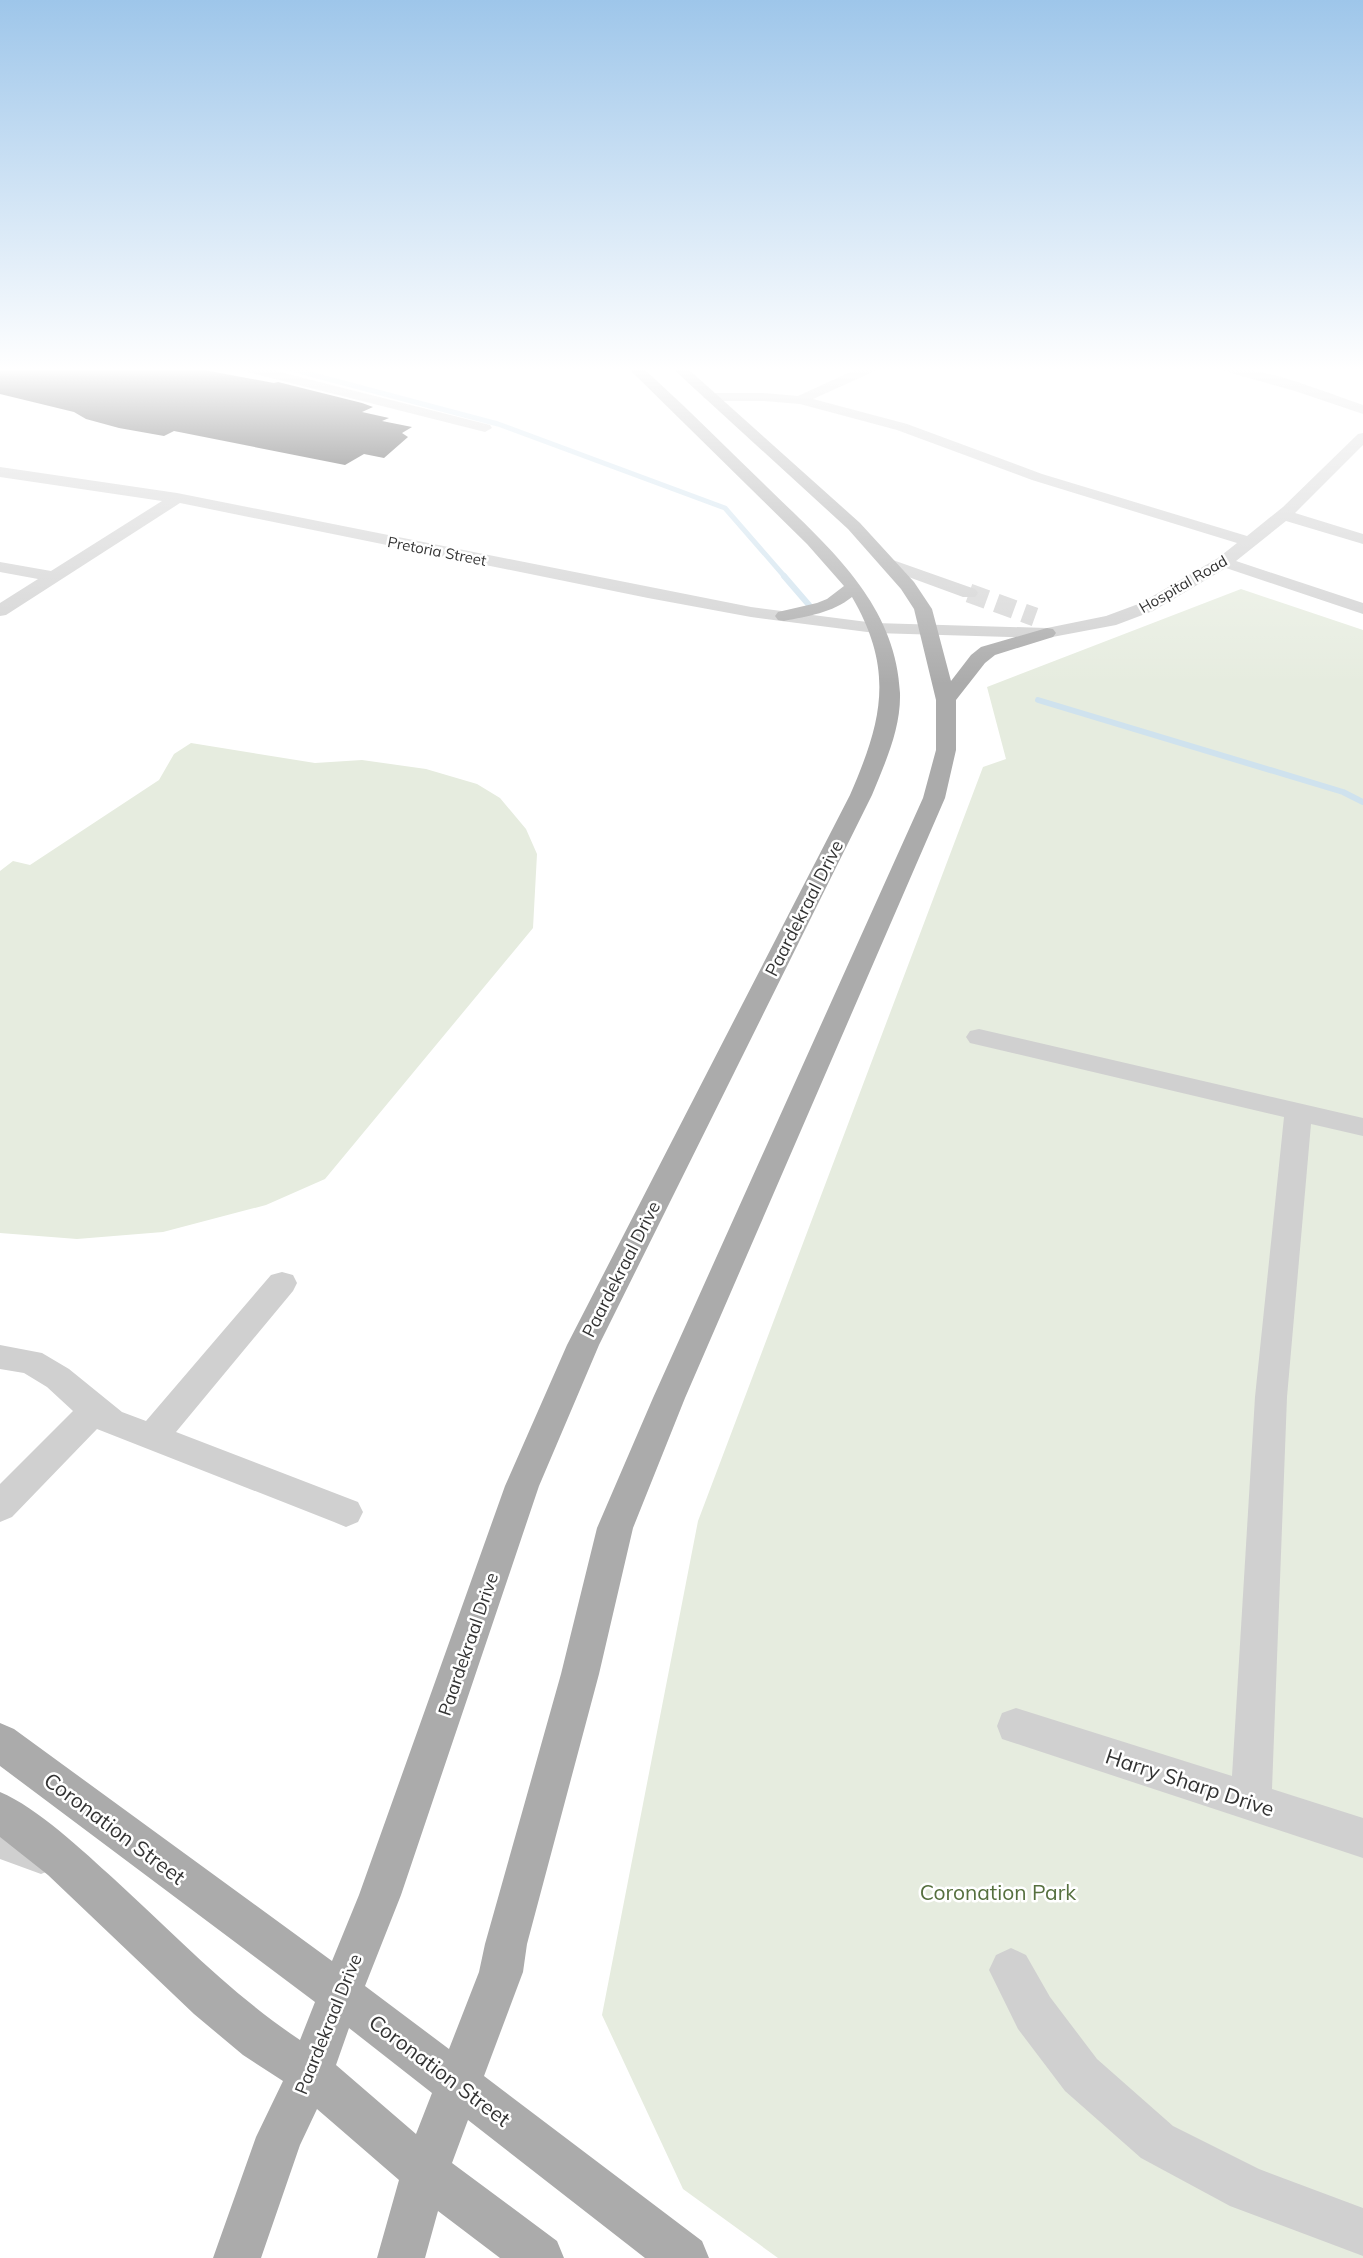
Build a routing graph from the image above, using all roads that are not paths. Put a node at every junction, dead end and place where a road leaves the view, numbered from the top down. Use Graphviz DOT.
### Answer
graph roads {
  1 [pos="9,473"];
  2 [pos="744,473"];
  3 [pos="795,473"];
  4 [pos="1026,473"];
  5 [pos="1326,473"];
  6 [pos="19,475"];
  7 [pos="0,485"];
  8 [pos="177,498"];
  9 [pos="1286,513"];
  10 [pos="1363,531"];
  11 [pos="1363,539"];
  12 [pos="1250,542"];
  13 [pos="1224,562"];
  14 [pos="890,564"];
  15 [pos="0,567"];
  16 [pos="55,577"];
  17 [pos="854,587"];
  18 [pos="969,593"];
  19 [pos="1363,609"];
  20 [pos="0,611"];
  21 [pos="784,616"];
  22 [pos="1036,617"];
  23 [pos="1101,623"];
  24 [pos="875,628"];
  25 [pos="929,630"];
  26 [pos="1047,633"];
  27 [pos="946,700"];
  28 [pos="979,1037"];
  29 [pos="1298,1113"];
  30 [pos="1363,1127"];
  31 [pos="282,1283"];
  32 [pos="0,1357"];
  33 [pos="95,1410"];
  34 [pos="152,1437"];
  35 [pos="0,1507"];
  36 [pos="346,1512"];
  37 [pos="1016,1726"];
  38 [pos="0,1742"];
  39 [pos="1251,1802"];
  40 [pos="0,1812"];
  41 [pos="1363,1838"];
  42 [pos="0,1839"];
  43 [pos="64,1860"];
  44 [pos="1011,1970"];
  45 [pos="340,1994"];
  46 [pos="311,2073"];
  47 [pos="458,2084"];
  48 [pos="425,2172"];
  49 [pos="1363,2232"];
  50 [pos="237,2258"];
  51 [pos="401,2258"];
  52 [pos="540,2258"];
  53 [pos="685,2258"];
  1 -- 6 [label="street, Pretoria Street"];
  2 -- 17 [label="main road, Paardekraal Drive"];
  3 -- 14 [label="main road"];
  4 -- 12 [label="street"];
  5 -- 9 [label="street, Hospital Road"];
  6 -- 7 [label="street"];
  6 -- 8 [label="street, Pretoria Street"];
  8 -- 16 [label="street"];
  8 -- 21 [label="street, Pretoria Street"];
  9 -- 10 [label="street"];
  9 -- 11 [label="street"];
  9 -- 12 [label="street, Hospital Road"];
  12 -- 13 [label="street, Hospital Road"];
  13 -- 19 [label="street"];
  13 -- 23 [label="street, Hospital Road"];
  14 -- 18 [label="street"];
  14 -- 25 [label="main road"];
  15 -- 16 [label="street"];
  16 -- 20 [label="street"];
  17 -- 21 [label="main road"];
  17 -- 24 [label="main road, Paardekraal Drive"];
  21 -- 24 [label="street, Pretoria Street"];
  22 -- 23 [label="street"];
  23 -- 26 [label="street, Hospital Road"];
  24 -- 25 [label="street, Hospital Road"];
  24 -- 45 [label="main road, Paardekraal Drive"];
  25 -- 26 [label="street, Hospital Road"];
  25 -- 27 [label="main road"];
  26 -- 27 [label="main road"];
  27 -- 47 [label="main road"];
  28 -- 29 [label="street"];
  29 -- 30 [label="street"];
  29 -- 39 [label="street"];
  31 -- 34 [label="street"];
  32 -- 33 [label="street"];
  33 -- 34 [label="street"];
  33 -- 35 [label="street"];
  34 -- 36 [label="street"];
  37 -- 39 [label="street, Harry Sharp Drive"];
  38 -- 45 [label="main road, Coronation Street"];
  39 -- 41 [label="street, Harry Sharp Drive"];
  40 -- 43 [label="main road"];
  42 -- 43 [label="street"];
  43 -- 46 [label="main road"];
  44 -- 49 [label="street"];
  45 -- 46 [label="main road, Paardekraal Drive"];
  45 -- 47 [label="main road, Coronation Street"];
  46 -- 48 [label="main road"];
  46 -- 50 [label="main road, Paardekraal Drive"];
  47 -- 48 [label="main road"];
  47 -- 53 [label="main road, Coronation Street"];
  48 -- 51 [label="main road"];
  48 -- 52 [label="main road"];
}
